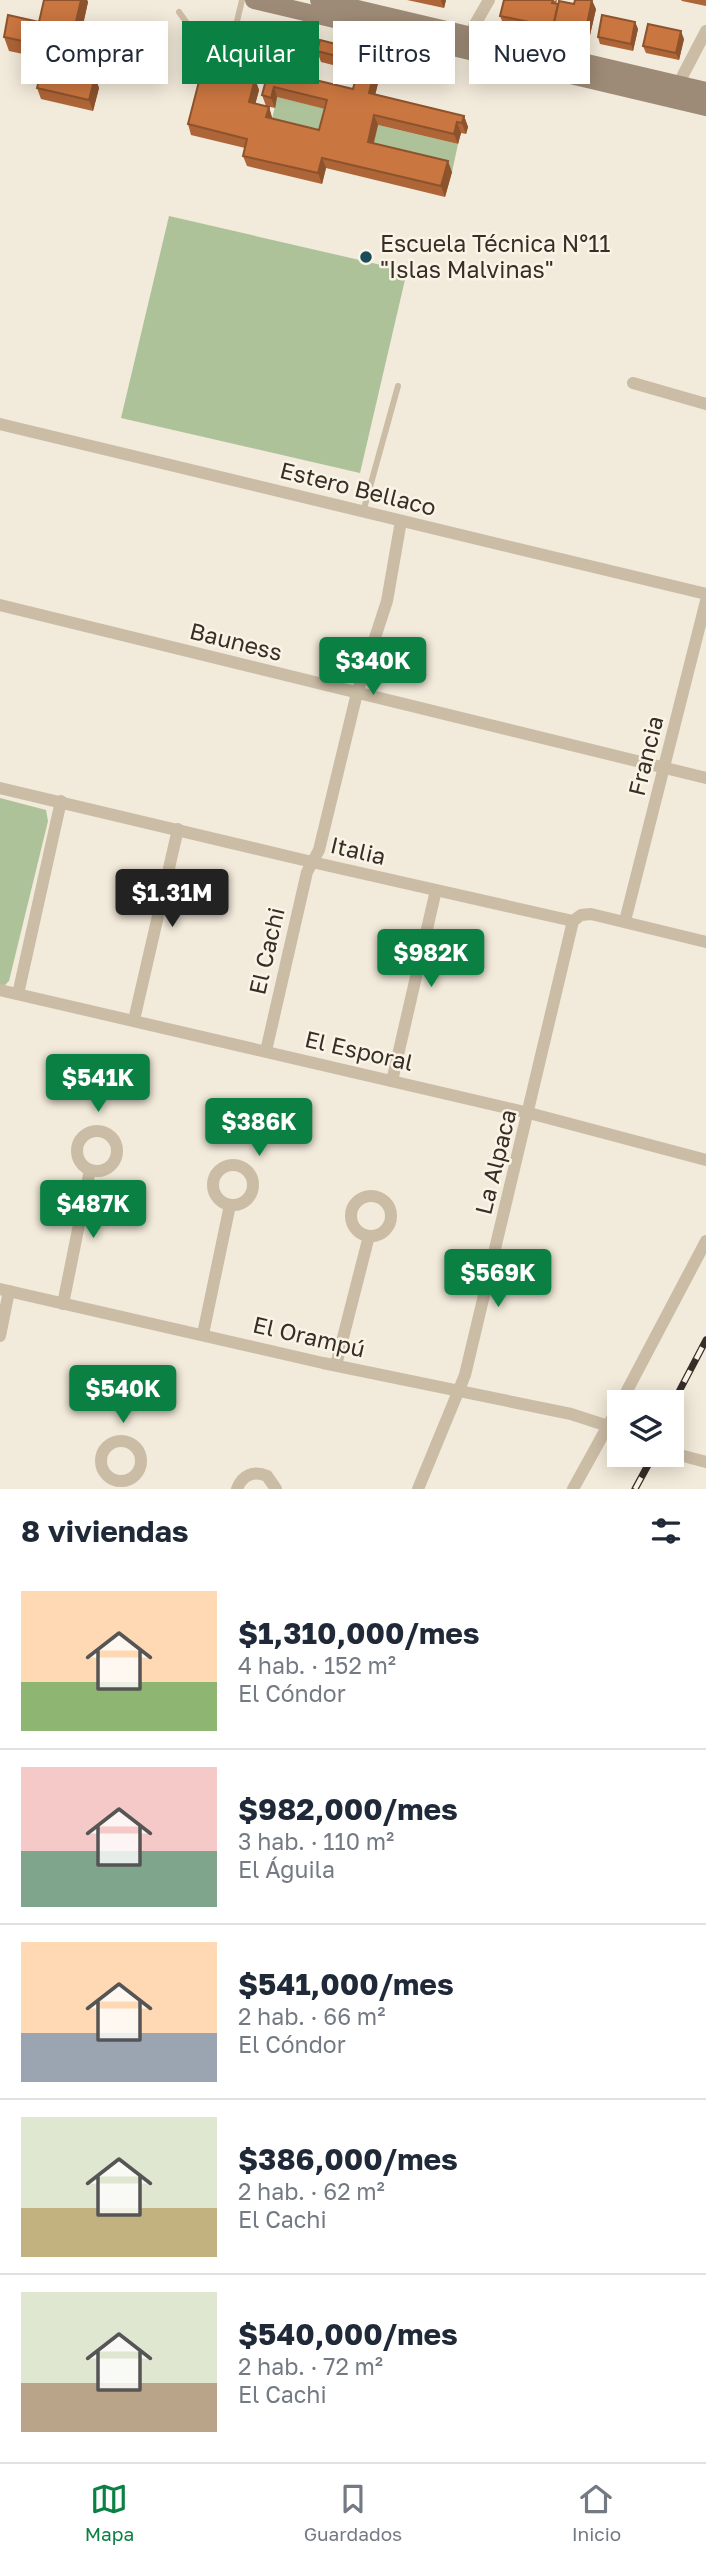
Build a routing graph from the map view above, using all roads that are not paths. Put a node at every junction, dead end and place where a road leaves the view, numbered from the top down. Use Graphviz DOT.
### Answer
graph roads {
  1 [pos="242,0"];
  2 [pos="254,0"];
  3 [pos="319,0"];
  4 [pos="489,0"];
  5 [pos="345,9"];
  6 [pos="179,12"];
  7 [pos="186,21"];
  8 [pos="237,21"];
  9 [pos="477,21"];
  10 [pos="706,32"];
  11 [pos="469,43"];
  12 [pos="590,71"];
  13 [pos="706,91"];
  14 [pos="678,92"];
  15 [pos="706,107"];
  16 [pos="634,383"];
  17 [pos="398,386"];
  18 [pos="706,404"];
  19 [pos="0,424"];
  20 [pos="363,512"];
  21 [pos="401,521"];
  22 [pos="706,594"];
  23 [pos="706,601"];
  24 [pos="0,605"];
  25 [pos="357,693"];
  26 [pos="665,768"];
  27 [pos="706,778"];
  28 [pos="0,788"];
  29 [pos="61,801"];
  30 [pos="178,829"];
  31 [pos="312,862"];
  32 [pos="436,890"];
  33 [pos="573,921"];
  34 [pos="625,921"];
  35 [pos="706,942"];
  36 [pos="0,990"];
  37 [pos="18,994"];
  38 [pos="134,1020"];
  39 [pos="265,1051"];
  40 [pos="393,1081"];
  41 [pos="529,1113"];
  42 [pos="706,1160"];
  43 [pos="90,1170"];
  44 [pos="230,1205"];
  45 [pos="369,1236"];
  46 [pos="706,1241"];
  47 [pos="5,1290"];
  48 [pos="63,1304"];
  49 [pos="203,1334"];
  50 [pos="0,1336"];
  51 [pos="336,1365"];
  52 [pos="627,1390"];
  53 [pos="458,1391"];
  54 [pos="607,1426"];
  55 [pos="607,1428"];
  56 [pos="684,1456"];
  57 [pos="706,1462"];
  58 [pos="237,1489"];
  59 [pos="276,1489"];
  60 [pos="418,1489"];
  61 [pos="573,1489"];
  1 -- 8 [label="lane"];
  2 -- 5 [label="main road"];
  3 -- 5 [label="main road"];
  4 -- 9 [label="street"];
  5 -- 11 [label="main road"];
  6 -- 7 [label="lane"];
  10 -- 14 [label="street"];
  12 -- 14 [label="main road"];
  13 -- 14 [label="main road"];
  14 -- 15 [label="main road"];
  16 -- 18 [label="street"];
  17 -- 20 [label="lane"];
  19 -- 20 [label="street, Estero Bellaco"];
  20 -- 21 [label="street, Estero Bellaco"];
  21 -- 22 [label="street, Estero Bellaco"];
  21 -- 25 [label="street, El Cachi"];
  23 -- 26 [label="street, Francia"];
  24 -- 25 [label="street, Bauness"];
  25 -- 26 [label="street, Bauness"];
  25 -- 31 [label="street, El Cachi"];
  26 -- 27 [label="street, Bauness"];
  26 -- 34 [label="street, Francia"];
  28 -- 29 [label="street, Italia"];
  29 -- 30 [label="street, Italia"];
  29 -- 37 [label="street"];
  30 -- 31 [label="street, Italia"];
  30 -- 38 [label="street"];
  31 -- 32 [label="street, Italia"];
  31 -- 39 [label="street, El Cachi"];
  32 -- 33 [label="street, Italia"];
  32 -- 40 [label="street"];
  33 -- 34 [label="street, Italia"];
  33 -- 41 [label="street, La Alpaca"];
  34 -- 35 [label="street, Italia"];
  36 -- 37 [label="street, El Esporal"];
  37 -- 38 [label="street, El Esporal"];
  38 -- 39 [label="street, El Esporal"];
  39 -- 40 [label="street, El Esporal"];
  40 -- 41 [label="street, El Esporal"];
  41 -- 42 [label="street, El Esporal"];
  41 -- 53 [label="street, La Alpaca"];
  43 -- 48 [label="street"];
  44 -- 49 [label="street"];
  45 -- 51 [label="street"];
  46 -- 52 [label="street"];
  47 -- 48 [label="street, El Orampú"];
  47 -- 50 [label="street"];
  48 -- 49 [label="street, El Orampú"];
  49 -- 51 [label="street, El Orampú"];
  51 -- 53 [label="street, El Orampú"];
  53 -- 54 [label="street, El Orampú"];
  53 -- 60 [label="street, La Alpaca"];
  55 -- 61 [label="street"];
  56 -- 57 [label="street"];
  58 -- 59 [label="street"];
}
